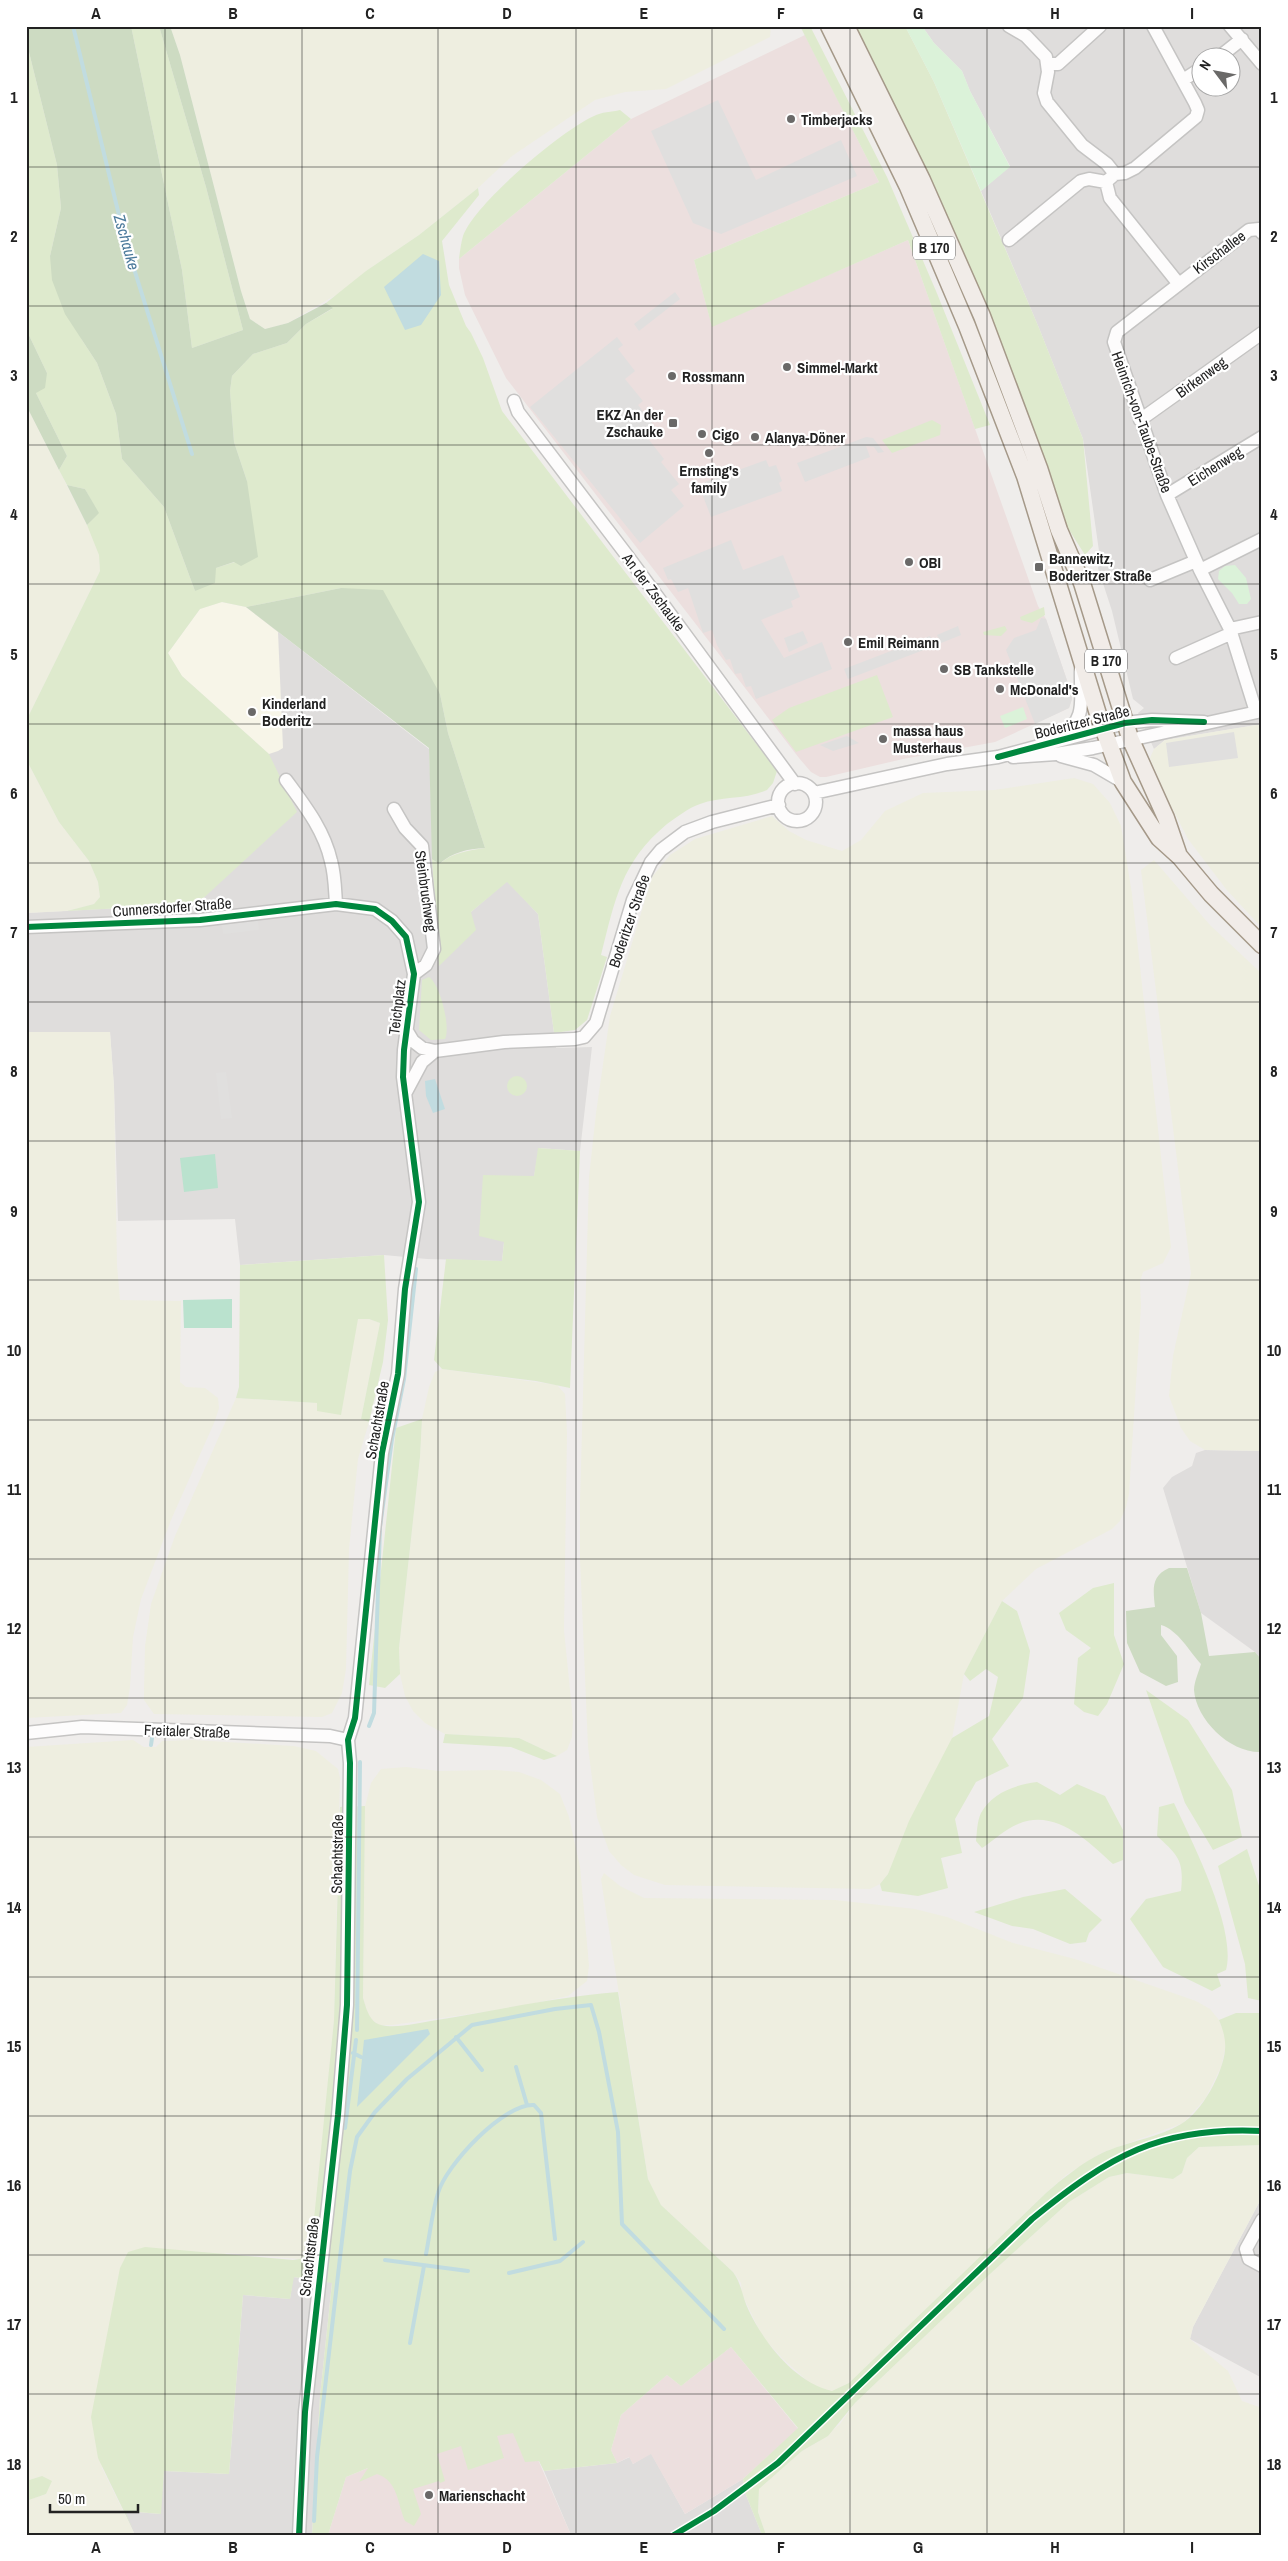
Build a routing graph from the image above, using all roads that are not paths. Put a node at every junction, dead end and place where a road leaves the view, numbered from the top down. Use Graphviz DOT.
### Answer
graph roads {
  1 [pos="829,26"];
  2 [pos="846,26"];
  3 [pos="1009,26"];
  4 [pos="1100,26"];
  5 [pos="1153,26"];
  6 [pos="1230,26"];
  7 [pos="1242,39"];
  8 [pos="1231,48"];
  9 [pos="1048,64"];
  10 [pos="1262,64"];
  11 [pos="1190,75"];
  12 [pos="1183,80"];
  13 [pos="1110,178"];
  14 [pos="1262,232"];
  15 [pos="1009,240"];
  16 [pos="1178,283"];
  17 [pos="1262,333"];
  18 [pos="514,401"];
  19 [pos="1140,420"];
  20 [pos="1262,437"];
  21 [pos="1167,495"];
  22 [pos="1262,540"];
  23 [pos="1198,566"];
  24 [pos="1150,580"];
  25 [pos="1262,622"];
  26 [pos="1231,631"];
  27 [pos="1176,658"];
  28 [pos="1082,659"];
  29 [pos="1259,712"];
  30 [pos="1204,722"];
  31 [pos="1125,723"];
  32 [pos="1107,737"];
  33 [pos="1130,738"];
  34 [pos="1059,740"];
  35 [pos="1056,754"];
  36 [pos="998,757"];
  37 [pos="286,780"];
  38 [pos="1123,782"];
  39 [pos="795,784"];
  40 [pos="814,793"];
  41 [pos="779,805"];
  42 [pos="394,809"];
  43 [pos="1180,857"];
  44 [pos="336,904"];
  45 [pos="319,906"];
  46 [pos="26,927"];
  47 [pos="1262,945"];
  48 [pos="414,974"];
  49 [pos="408,1031"];
  50 [pos="435,1051"];
  51 [pos="406,1092"];
  52 [pos="417,1177"];
  53 [pos="26,1732"];
  54 [pos="348,1740"];
  55 [pos="1262,2220"];
  56 [pos="1262,2266"];
  57 [pos="299,2535"];
  1 -- 28 [label="main road, B 170"];
  2 -- 31 [label="main road, B 170"];
  3 -- 9 [label="street"];
  4 -- 9 [label="street"];
  5 -- 12 [label="street"];
  6 -- 7 [label="street"];
  7 -- 8 [label="street"];
  7 -- 10 [label="street"];
  9 -- 13 [label="street"];
  11 -- 12 [label="street"];
  12 -- 13 [label="street"];
  13 -- 15 [label="street"];
  13 -- 16 [label="street"];
  14 -- 16 [label="street, Kirschallee"];
  16 -- 19 [label="street, Heinrich-von-Taube-Straße"];
  17 -- 19 [label="street, Birkenweg"];
  18 -- 39 [label="street, An der Zschauke"];
  19 -- 21 [label="street, Heinrich-von-Taube-Straße"];
  20 -- 21 [label="street, Eichenweg"];
  21 -- 23 [label="street, Heinrich-von-Taube-Straße"];
  22 -- 23 [label="street"];
  23 -- 24 [label="street"];
  23 -- 26 [label="street, Heinrich-von-Taube-Straße"];
  25 -- 26 [label="street"];
  26 -- 27 [label="street"];
  26 -- 29 [label="street, Heinrich-von-Taube-Straße"];
  28 -- 32 [label="main road, B 170"];
  28 -- 34 [label="street, Boderitzer Straße"];
  29 -- 30 [label="street, Boderitzer Straße"];
  30 -- 31 [label="street, Boderitzer Straße"];
  30 -- 33 [label="street, Boderitzer Straße"];
  31 -- 32 [label="street, Boderitzer Straße"];
  31 -- 33 [label="main road, B 170"];
  32 -- 33 [label="street, Boderitzer Straße"];
  32 -- 34 [label="street, Boderitzer Straße"];
  32 -- 35 [label="street, Boderitzer Straße"];
  32 -- 38 [label="main road, B 170"];
  33 -- 43 [label="main road, B 170"];
  34 -- 36 [label="street, Boderitzer Straße"];
  35 -- 36 [label="street, Boderitzer Straße"];
  35 -- 38 [label="street, Boderitzer Straße"];
  36 -- 40 [label="street, Boderitzer Straße"];
  37 -- 44 [label="street"];
  38 -- 43 [label="main road, B 170"];
  39 -- 40 [label="street"];
  39 -- 41 [label="street"];
  40 -- 41 [label="street"];
  41 -- 50 [label="street, Boderitzer Straße"];
  42 -- 48 [label="street, Steinbruchweg"];
  43 -- 47 [label="main road, B 170"];
  44 -- 45 [label="street, Teichplatz"];
  44 -- 48 [label="street, Teichplatz"];
  45 -- 46 [label="street, Cunnersdorfer Straße"];
  48 -- 49 [label="street, Teichplatz"];
  49 -- 50 [label="street, Teichplatz"];
  49 -- 51 [label="street, Teichplatz"];
  50 -- 51 [label="street"];
  51 -- 52 [label="street, Teichplatz"];
  52 -- 54 [label="street, Schachtstraße"];
  53 -- 54 [label="street, Freitaler Straße"];
  54 -- 57 [label="street, Schachtstraße"];
  55 -- 56 [label="street"];
}
